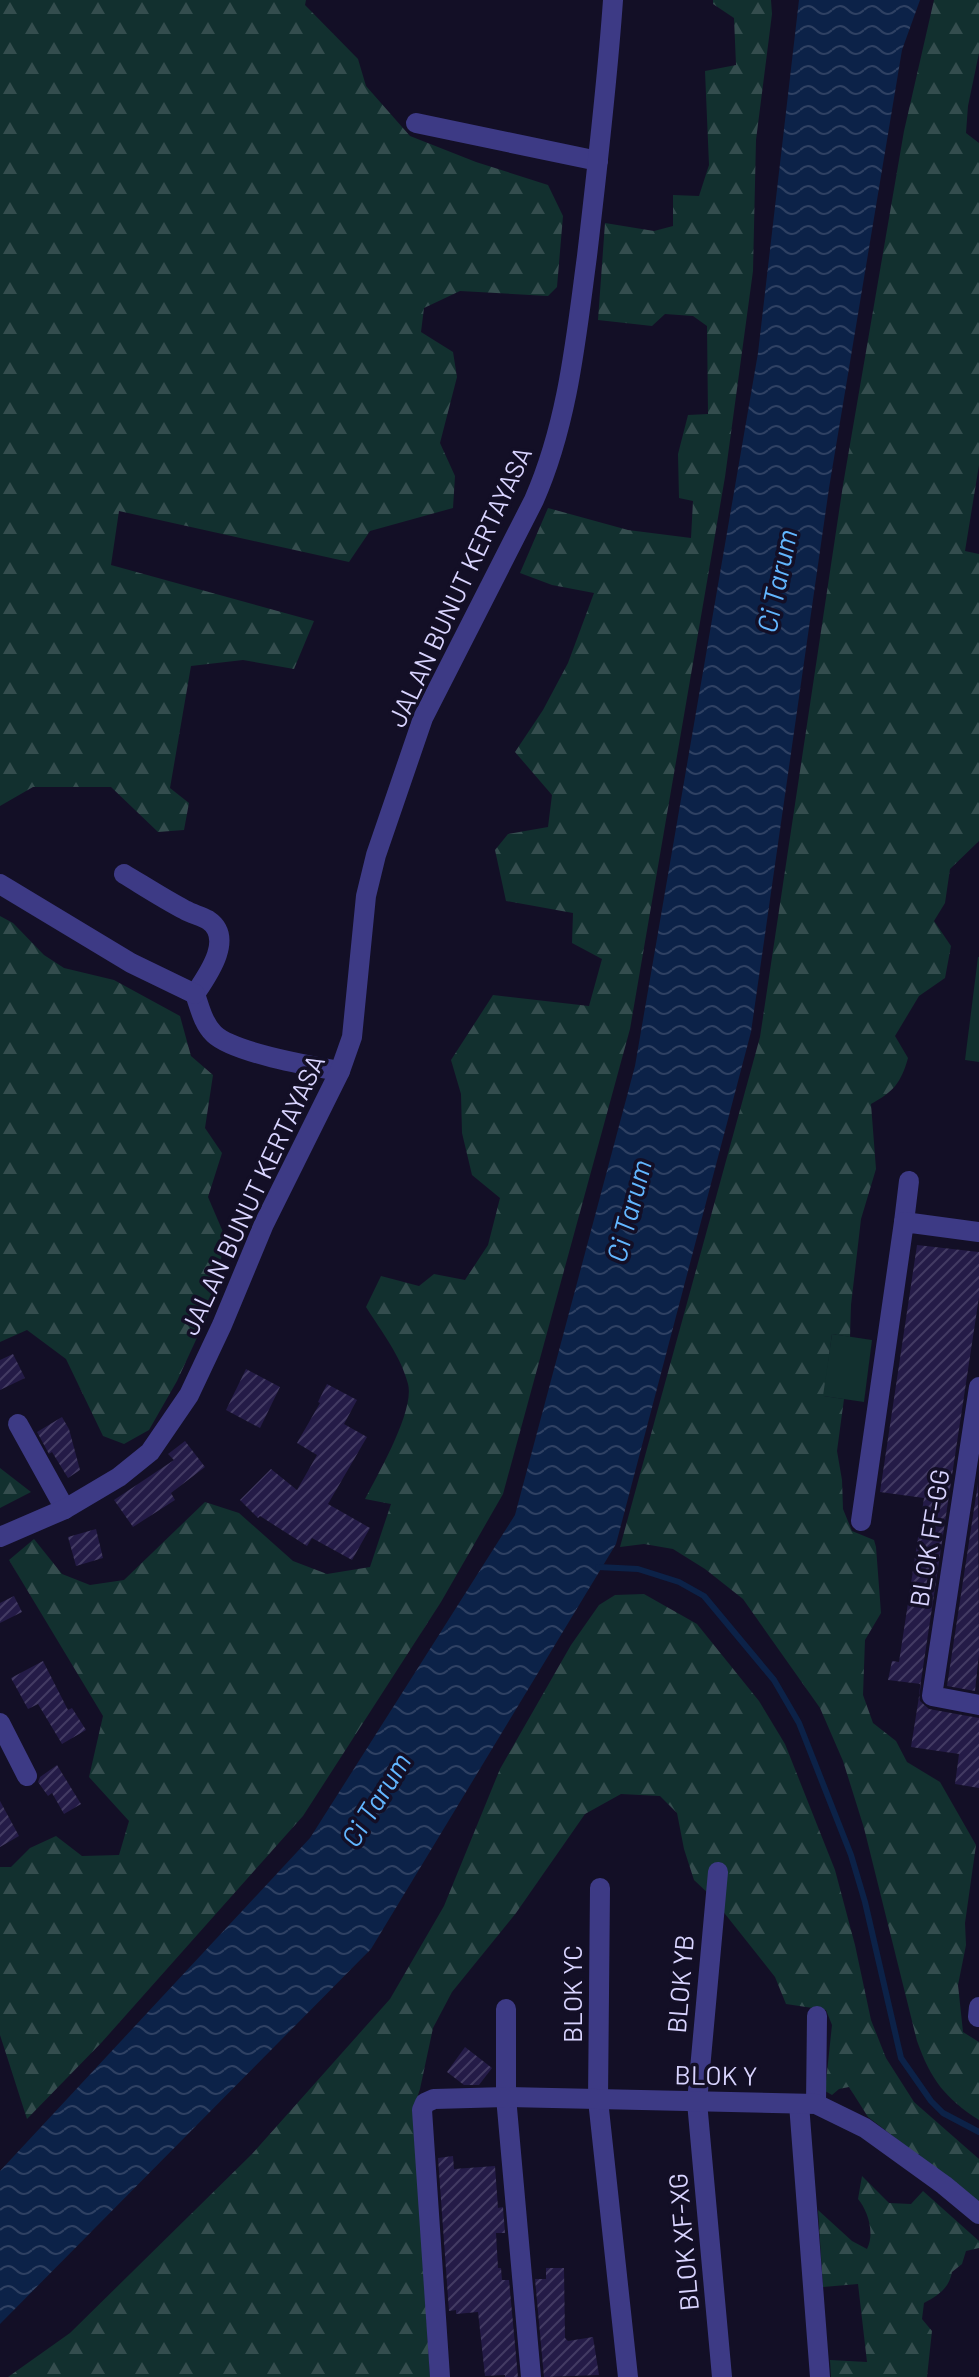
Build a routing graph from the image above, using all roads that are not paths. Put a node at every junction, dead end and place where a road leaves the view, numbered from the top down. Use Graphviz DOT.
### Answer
graph roads {
  1 [pos="613,0"];
  2 [pos="416,123"];
  3 [pos="598,161"];
  4 [pos="124,874"];
  5 [pos="0,884"];
  6 [pos="195,994"];
  7 [pos="340,1071"];
  8 [pos="909,1181"];
  9 [pos="904,1222"];
  10 [pos="979,1232"];
  11 [pos="979,1387"];
  12 [pos="18,1424"];
  13 [pos="65,1509"];
  14 [pos="861,1521"];
  15 [pos="0,1537"];
  16 [pos="979,1705"];
  17 [pos="0,1723"];
  18 [pos="27,1776"];
  19 [pos="718,1872"];
  20 [pos="600,1888"];
  21 [pos="506,2009"];
  22 [pos="817,2016"];
  23 [pos="506,2097"];
  24 [pos="598,2100"];
  25 [pos="697,2102"];
  26 [pos="807,2104"];
  27 [pos="979,2214"];
  28 [pos="440,2377"];
  29 [pos="531,2377"];
  30 [pos="628,2377"];
  31 [pos="722,2377"];
  32 [pos="820,2377"];
  1 -- 3 [label="street, JALAN BUNUT KERTAYASA"];
  2 -- 3 [label="street"];
  3 -- 7 [label="street, JALAN BUNUT KERTAYASA"];
  4 -- 6 [label="street"];
  5 -- 6 [label="street"];
  6 -- 7 [label="street"];
  7 -- 13 [label="street, JALAN BUNUT KERTAYASA"];
  8 -- 9 [label="street"];
  9 -- 10 [label="street"];
  9 -- 14 [label="street"];
  11 -- 16 [label="street, BLOK FF-GG"];
  12 -- 13 [label="street"];
  13 -- 15 [label="street, JALAN BUNUT KERTAYASA"];
  17 -- 18 [label="street"];
  19 -- 25 [label="street, BLOK YB"];
  20 -- 24 [label="street, BLOK YC"];
  21 -- 23 [label="street"];
  22 -- 26 [label="street"];
  23 -- 24 [label="street, BLOK Y"];
  23 -- 28 [label="street, BLOK Y"];
  23 -- 29 [label="street"];
  24 -- 25 [label="street, BLOK Y"];
  24 -- 30 [label="street, BLOK YC"];
  25 -- 26 [label="street, BLOK Y"];
  25 -- 31 [label="street, BLOK XF-XG"];
  26 -- 27 [label="street, BLOK Y"];
  26 -- 32 [label="street"];
}
